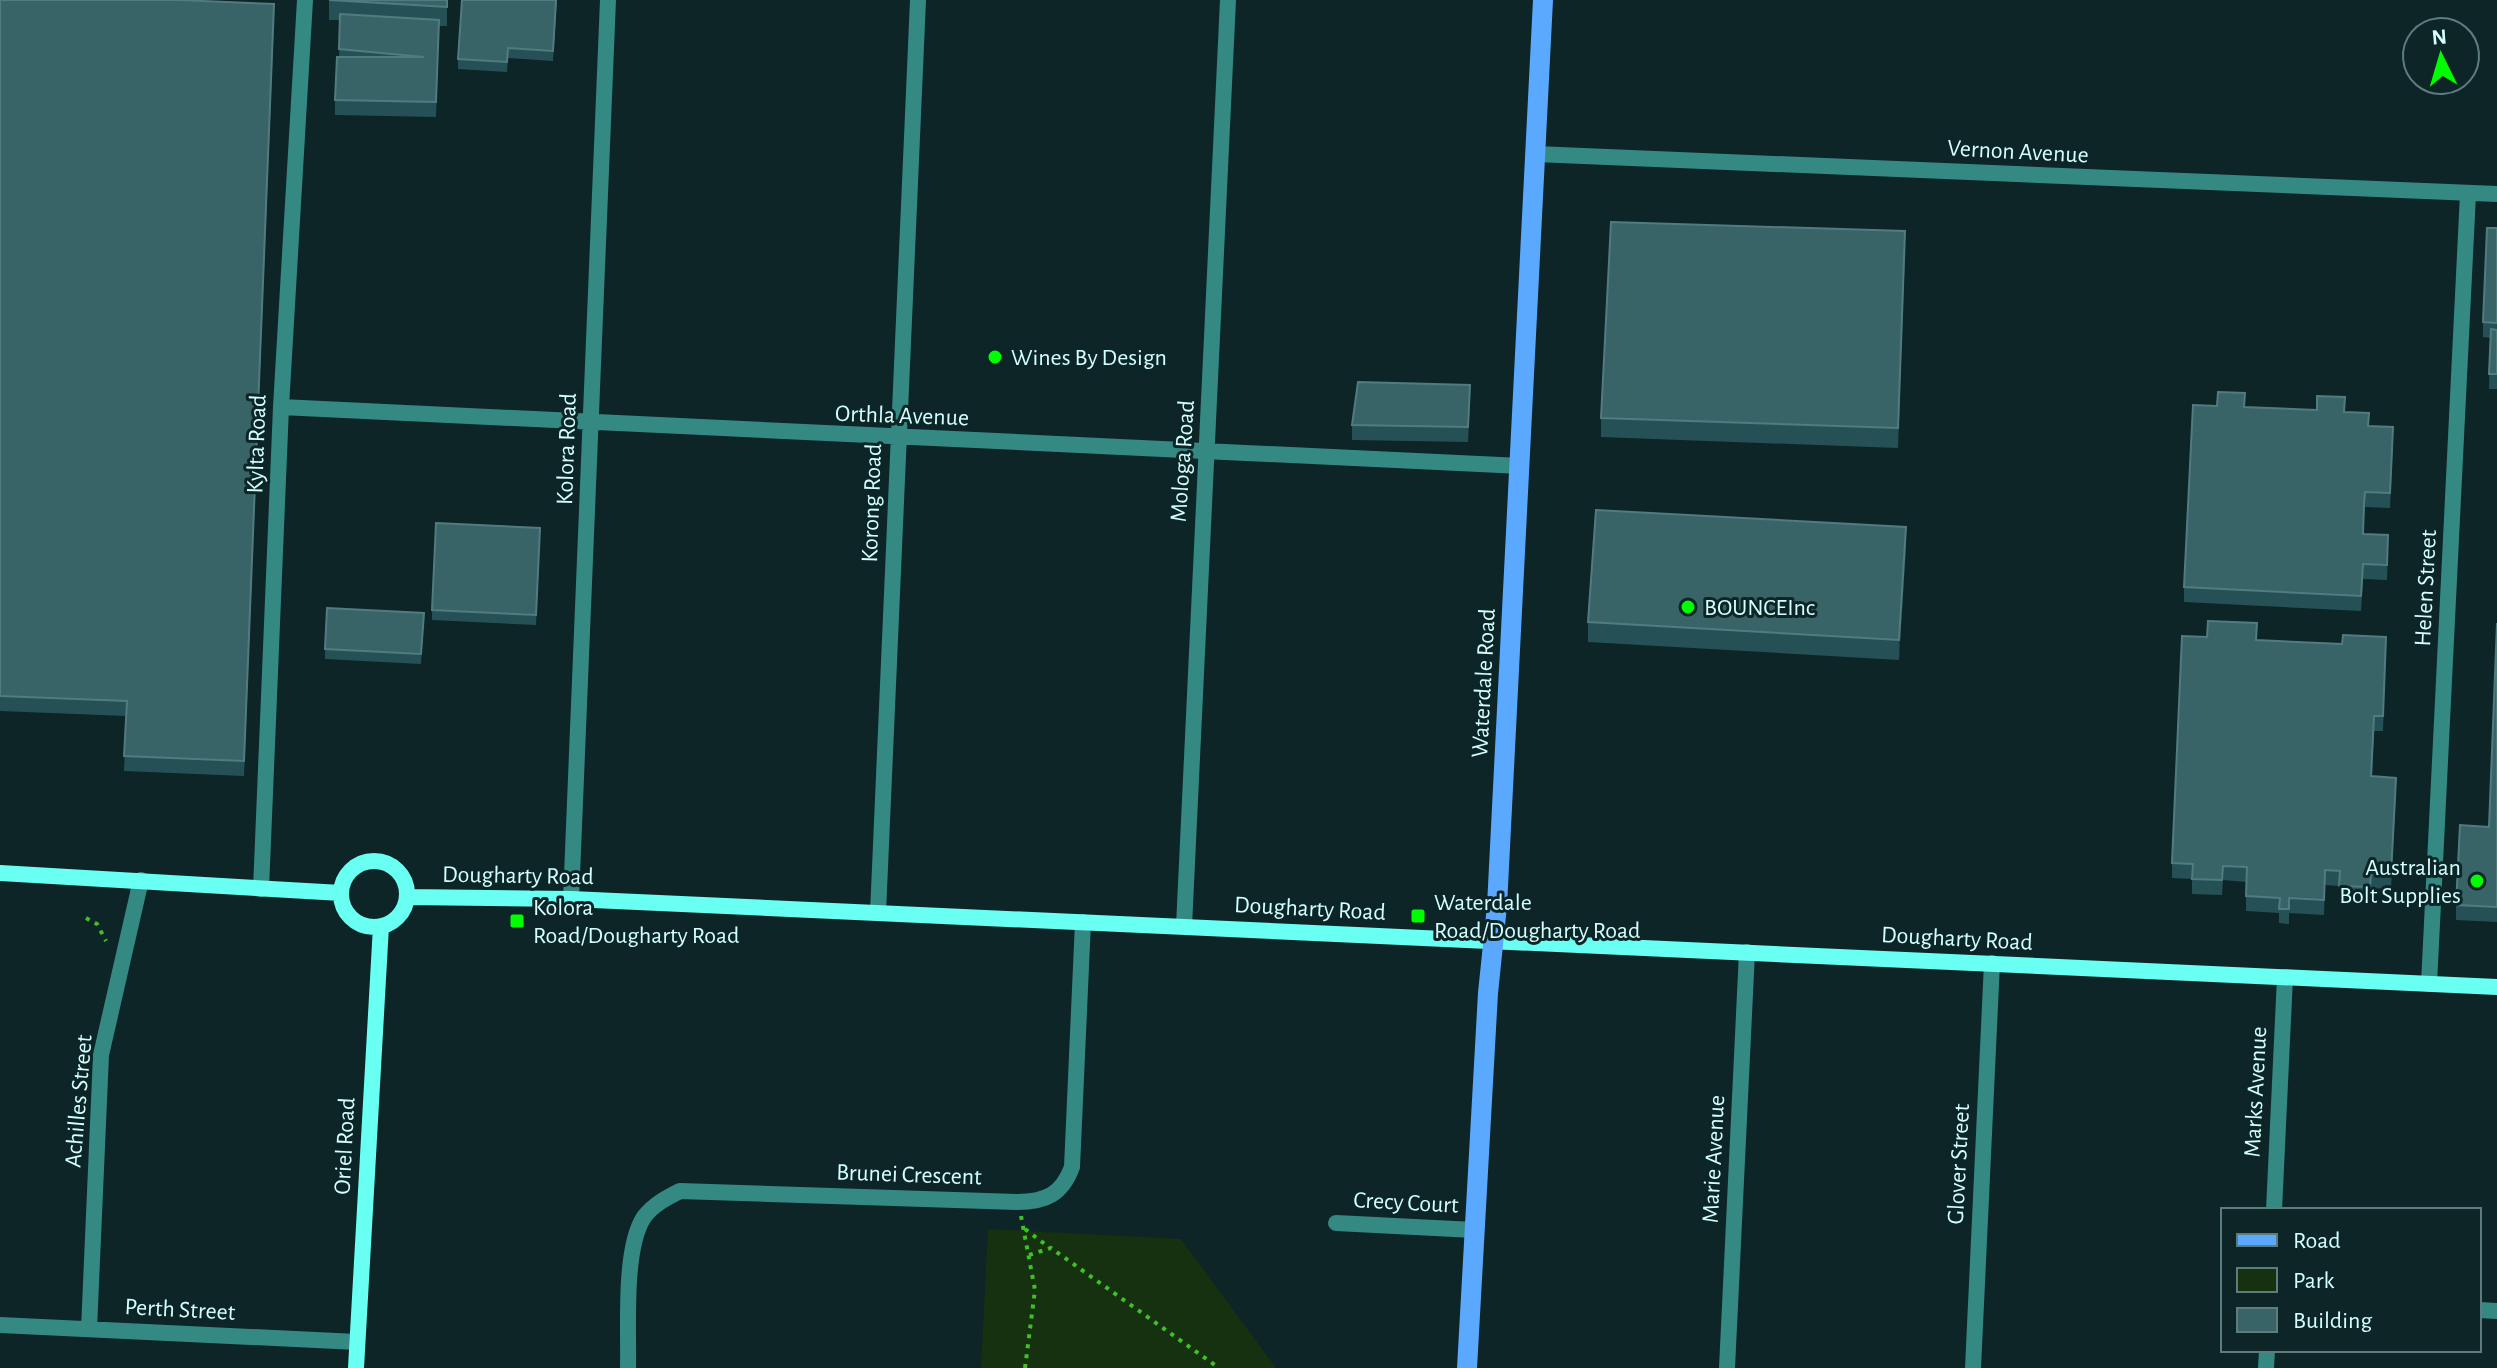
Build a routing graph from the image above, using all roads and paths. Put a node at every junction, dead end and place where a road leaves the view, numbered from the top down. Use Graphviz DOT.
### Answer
graph roads {
  1 [pos="305,0"];
  2 [pos="608,0"];
  3 [pos="918,0"];
  4 [pos="1228,0"];
  5 [pos="1543,0"];
  6 [pos="1536,154"];
  7 [pos="2468,194"];
  8 [pos="2497,194"];
  9 [pos="281,407"];
  10 [pos="591,424"];
  11 [pos="897,439"];
  12 [pos="1206,452"];
  13 [pos="1521,466"];
  14 [pos="0,873"];
  15 [pos="141,880"];
  16 [pos="261,889"];
  17 [pos="341,893"];
  18 [pos="407,897"];
  19 [pos="571,899"];
  20 [pos="878,913"];
  21 [pos="86,918"];
  22 [pos="1083,922"];
  23 [pos="381,926"];
  24 [pos="1184,926"];
  25 [pos="1493,940"];
  26 [pos="106,941"];
  27 [pos="1747,952"];
  28 [pos="1992,963"];
  29 [pos="2285,977"];
  30 [pos="2429,984"];
  31 [pos="2497,987"];
  32 [pos="1017,1202"];
  33 [pos="2274,1208"];
  34 [pos="1336,1223"];
  35 [pos="1023,1228"];
  36 [pos="1474,1230"];
  37 [pos="1051,1248"];
  38 [pos="1029,1255"];
  39 [pos="0,1325"];
  40 [pos="89,1329"];
  41 [pos="357,1342"];
  42 [pos="356,1368"];
  43 [pos="628,1368"];
  44 [pos="1025,1368"];
  45 [pos="1219,1368"];
  46 [pos="1467,1368"];
  47 [pos="1727,1368"];
  48 [pos="1973,1368"];
  1 -- 9 [label="street, Kylta Road"];
  2 -- 10 [label="street, Kolora Road"];
  3 -- 11 [label="street, Korong Road"];
  4 -- 12 [label="street, Mologa Road"];
  5 -- 6 [label="main road, Waterdale Road"];
  6 -- 7 [label="street, Vernon Avenue"];
  6 -- 13 [label="main road, Waterdale Road"];
  7 -- 8 [label="street, Vernon Avenue"];
  7 -- 30 [label="street, Helen Street"];
  9 -- 10 [label="street, Orthla Avenue"];
  9 -- 16 [label="street, Kylta Road"];
  10 -- 11 [label="street, Orthla Avenue"];
  10 -- 19 [label="street, Kolora Road"];
  11 -- 12 [label="street, Orthla Avenue"];
  11 -- 20 [label="street, Korong Road"];
  12 -- 13 [label="street, Orthla Avenue"];
  12 -- 24 [label="street, Mologa Road"];
  13 -- 25 [label="main road, Waterdale Road"];
  14 -- 15 [label="street"];
  15 -- 16 [label="street"];
  15 -- 40 [label="street, Achilles Street"];
  16 -- 17 [label="street"];
  17 -- 18 [label="street"];
  17 -- 23 [label="street"];
  18 -- 19 [label="street, Dougharty Road"];
  18 -- 23 [label="street"];
  19 -- 20 [label="street, Dougharty Road"];
  20 -- 22 [label="street, Dougharty Road"];
  21 -- 26 [label="path"];
  22 -- 24 [label="street, Dougharty Road"];
  22 -- 32 [label="street, Brunei Crescent"];
  23 -- 41 [label="street, Oriel Road"];
  24 -- 25 [label="street, Dougharty Road"];
  25 -- 27 [label="street, Dougharty Road"];
  25 -- 36 [label="main road, Waterdale Road"];
  27 -- 28 [label="street, Dougharty Road"];
  27 -- 47 [label="street, Marie Avenue"];
  28 -- 29 [label="street, Dougharty Road"];
  28 -- 48 [label="street, Glover Street"];
  29 -- 30 [label="street, Dougharty Road"];
  29 -- 33 [label="street, Marks Avenue"];
  30 -- 31 [label="street, Dougharty Road"];
  32 -- 35 [label="path"];
  32 -- 43 [label="street, Brunei Crescent"];
  34 -- 36 [label="street, Crecy Court"];
  35 -- 37 [label="path"];
  35 -- 38 [label="path"];
  36 -- 46 [label="main road, Waterdale Road"];
  37 -- 38 [label="path"];
  37 -- 45 [label="path"];
  38 -- 44 [label="path"];
  39 -- 40 [label="street, Perth Street"];
  40 -- 41 [label="street, Perth Street"];
  41 -- 42 [label="street, Oriel Road"];
}
